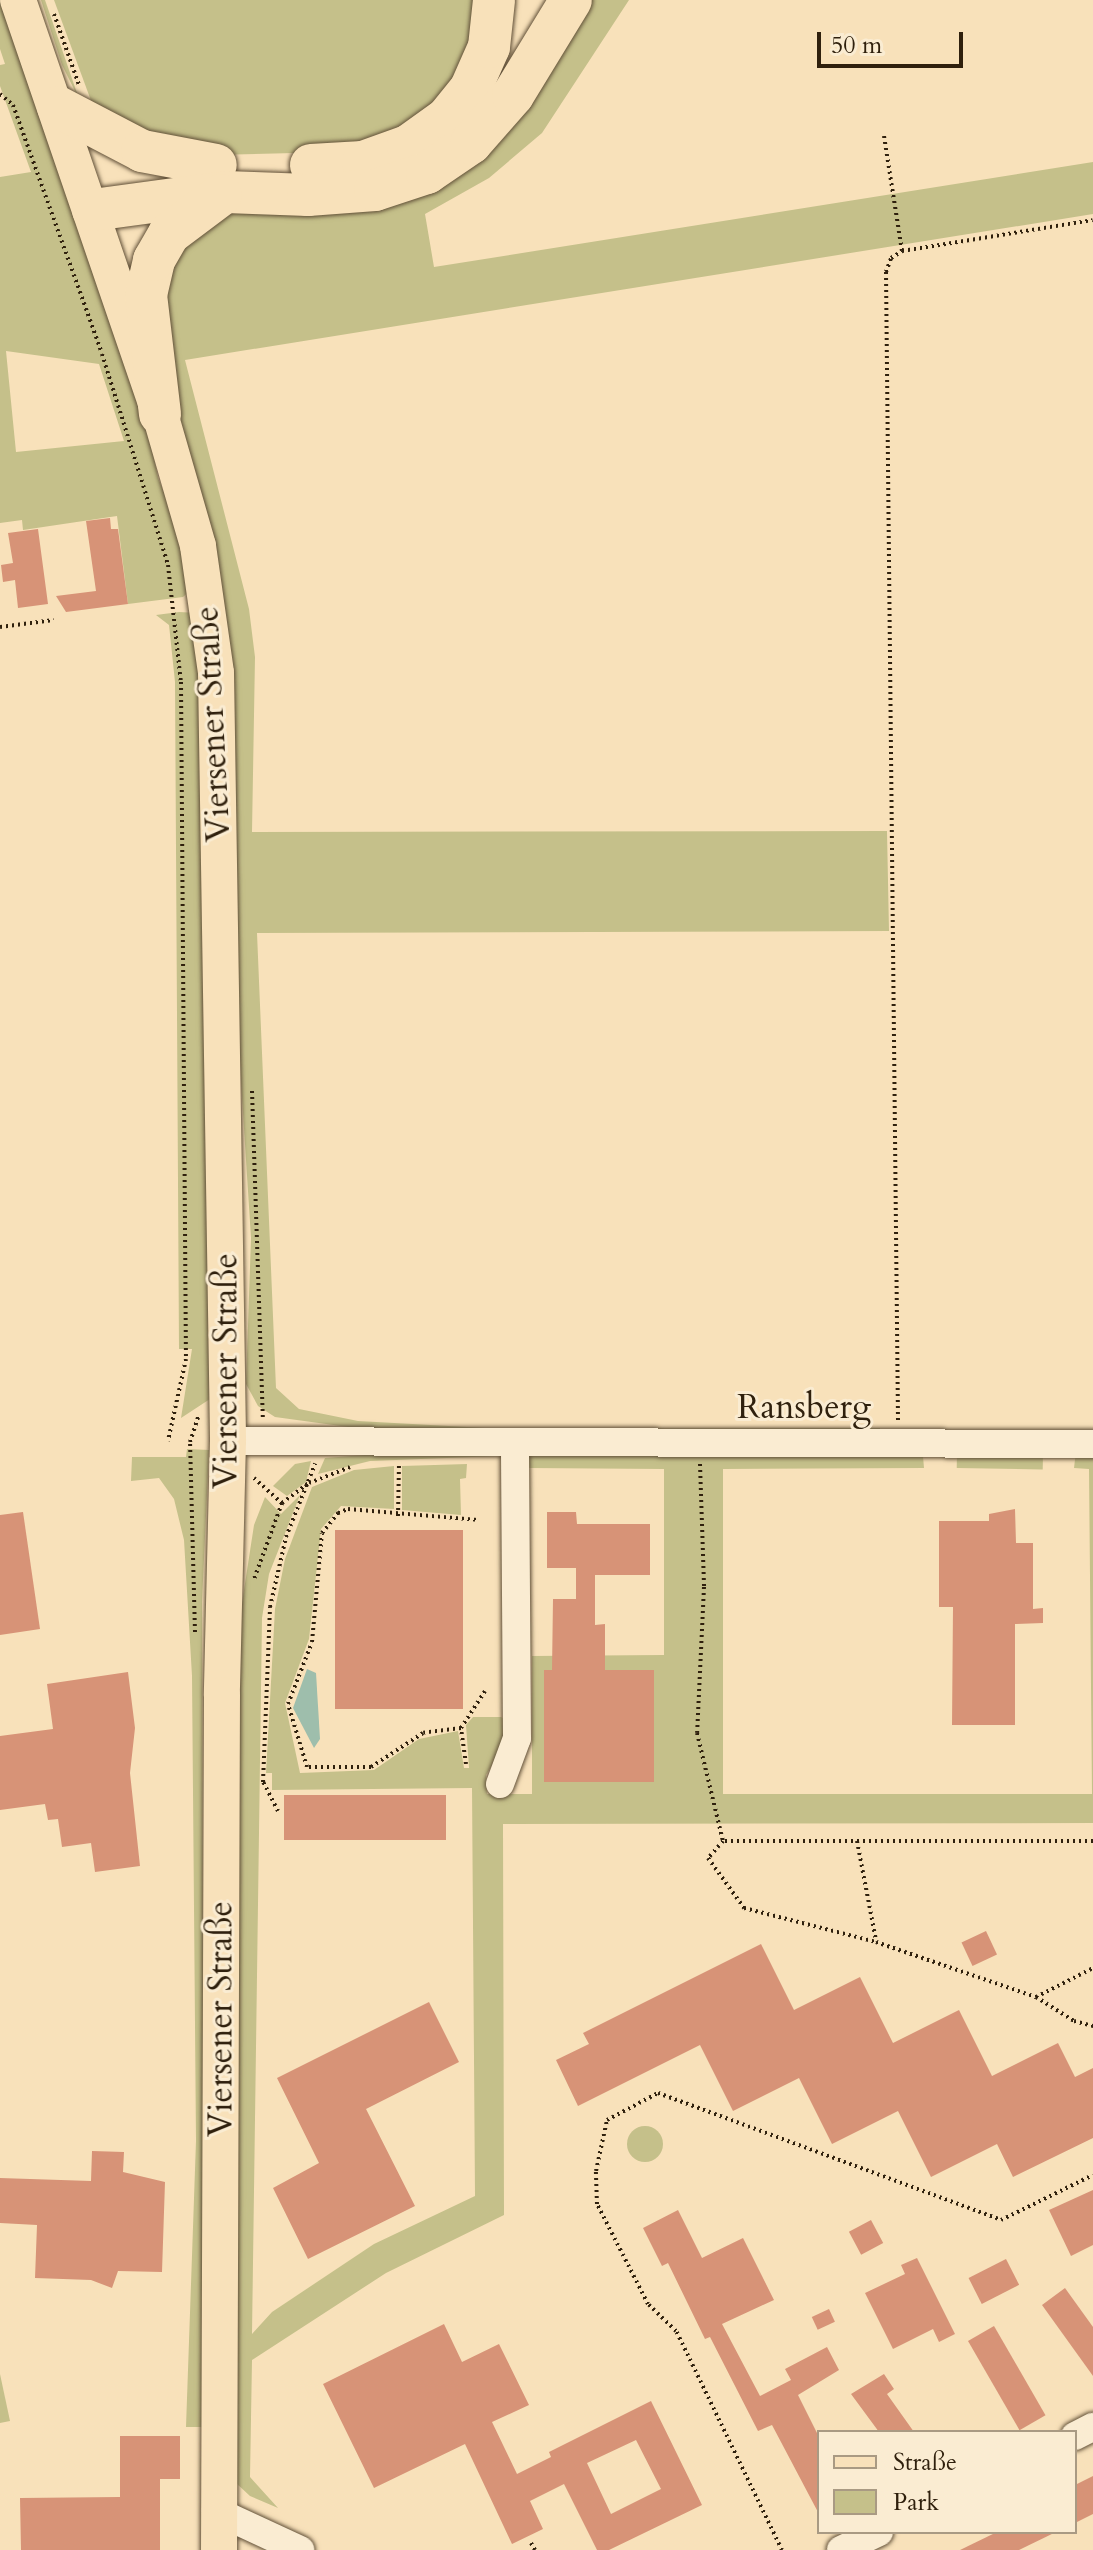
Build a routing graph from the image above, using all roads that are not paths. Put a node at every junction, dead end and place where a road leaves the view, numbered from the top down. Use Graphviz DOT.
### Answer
graph roads {
  1 [pos="18,0"];
  2 [pos="494,0"];
  3 [pos="571,0"];
  4 [pos="58,107"];
  5 [pos="221,179"];
  6 [pos="89,199"];
  7 [pos="160,414"];
  8 [pos="228,1441"];
  9 [pos="515,1443"];
  10 [pos="1093,1444"];
  11 [pos="500,1784"];
  12 [pos="216,2511"];
  13 [pos="875,2534"];
  14 [pos="219,2550"];
  15 [pos="300,2550"];
  16 [pos="841,2550"];
  1 -- 4 [label="main road, Viersener Straße"];
  2 -- 5 [label="highway"];
  3 -- 5 [label="highway"];
  4 -- 5 [label="highway"];
  4 -- 6 [label="main road, Viersener Straße"];
  5 -- 6 [label="highway"];
  5 -- 7 [label="highway"];
  6 -- 7 [label="main road, Viersener Straße"];
  7 -- 8 [label="main road, Viersener Straße"];
  8 -- 9 [label="street, Ransberg"];
  8 -- 12 [label="main road, Viersener Straße"];
  9 -- 10 [label="street, Ransberg"];
  9 -- 11 [label="street"];
  12 -- 14 [label="main road, Viersener Straße"];
  12 -- 15 [label="street"];
  13 -- 16 [label="street"];
}
